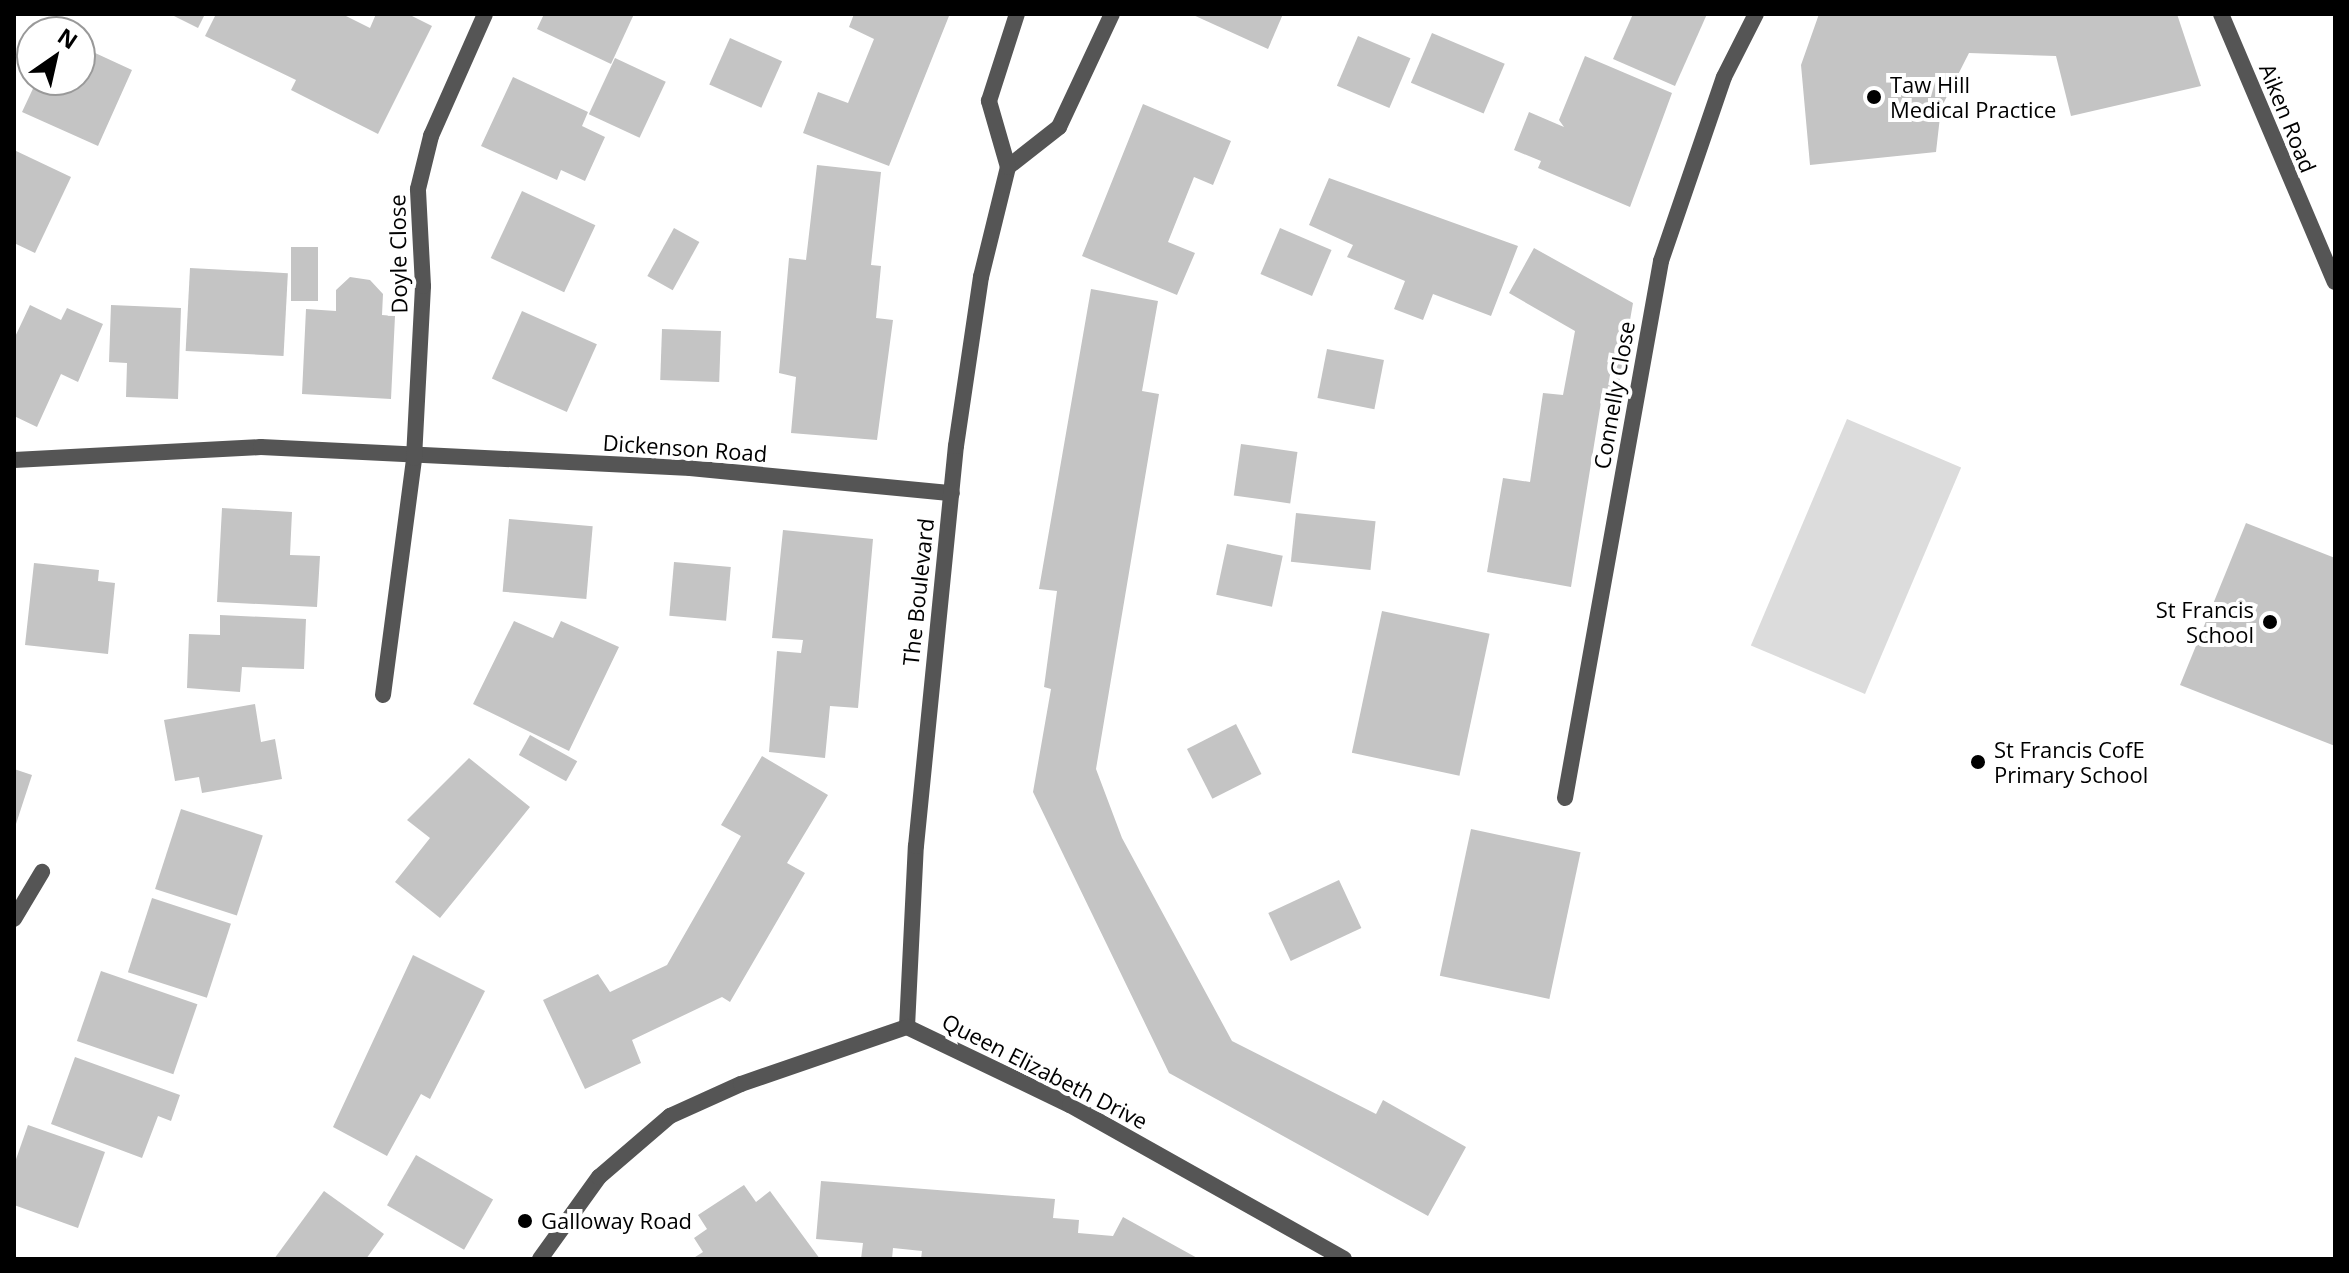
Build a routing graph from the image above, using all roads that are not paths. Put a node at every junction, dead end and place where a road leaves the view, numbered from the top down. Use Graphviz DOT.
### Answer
graph roads {
  1 [pos="485,14"];
  2 [pos="1017,14"];
  3 [pos="1112,14"];
  4 [pos="1756,14"];
  5 [pos="2221,14"];
  6 [pos="1008,167"];
  7 [pos="2335,282"];
  8 [pos="414,458"];
  9 [pos="14,460"];
  10 [pos="952,493"];
  11 [pos="383,695"];
  12 [pos="1565,798"];
  13 [pos="42,872"];
  14 [pos="14,919"];
  15 [pos="907,1027"];
  16 [pos="540,1259"];
  17 [pos="1344,1259"];
  1 -- 8 [label="street, Doyle Close"];
  2 -- 6 [label="street, The Boulevard"];
  3 -- 6 [label="street"];
  4 -- 12 [label="street, Connelly Close"];
  5 -- 7 [label="street, Aiken Road"];
  6 -- 10 [label="street, The Boulevard"];
  8 -- 9 [label="street, Dickenson Road"];
  8 -- 10 [label="street, Dickenson Road"];
  8 -- 11 [label="street"];
  10 -- 15 [label="street, The Boulevard"];
  13 -- 14 [label="street"];
  15 -- 16 [label="street, Queen Elizabeth Drive"];
  15 -- 17 [label="street, Queen Elizabeth Drive"];
}
